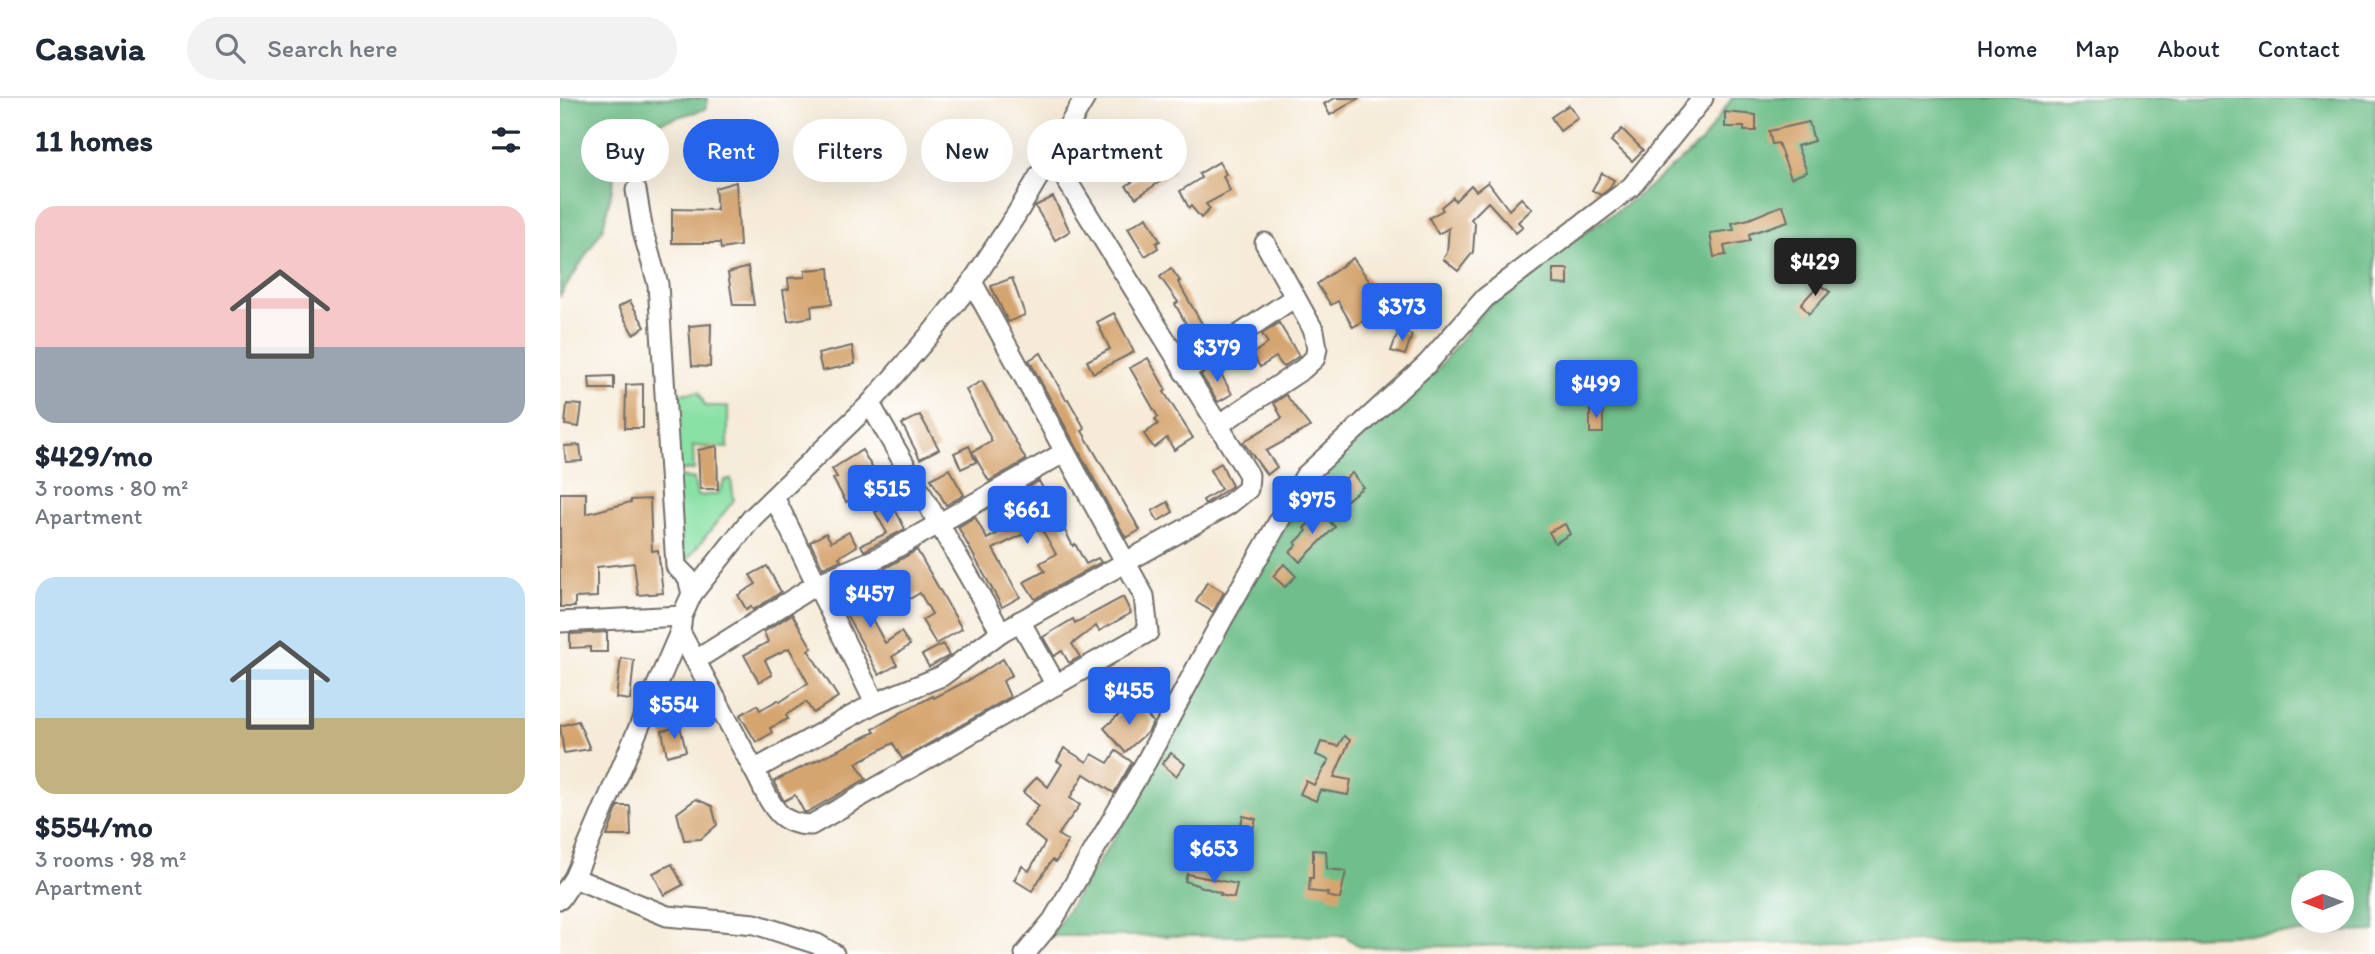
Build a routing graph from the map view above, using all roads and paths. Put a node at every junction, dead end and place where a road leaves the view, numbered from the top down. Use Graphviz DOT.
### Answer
graph roads {
  1 [pos="1085,98"];
  2 [pos="1703,98"];
  3 [pos="1072,119"];
  4 [pos="1035,182"];
  5 [pos="1068,182"];
  6 [pos="636,190"];
  7 [pos="1265,243"];
  8 [pos="972,282"];
  9 [pos="1296,297"];
  10 [pos="1184,372"];
  11 [pos="870,404"];
  12 [pos="1217,426"];
  13 [pos="1065,452"];
  14 [pos="774,497"];
  15 [pos="939,522"];
  16 [pos="1124,563"];
  17 [pos="817,584"];
  18 [pos="692,594"];
  19 [pos="1020,621"];
  20 [pos="560,622"];
  21 [pos="681,624"];
  22 [pos="1001,632"];
  23 [pos="696,660"];
  24 [pos="1056,685"];
  25 [pos="875,703"];
  26 [pos="754,770"];
  27 [pos="574,878"];
  28 [pos="560,899"];
  29 [pos="834,954"];
  30 [pos="1025,954"];
  1 -- 3 [label="street"];
  2 -- 30 [label="street"];
  4 -- 8 [label="street"];
  5 -- 10 [label="street"];
  6 -- 18 [label="street"];
  7 -- 9 [label="street"];
  8 -- 11 [label="street"];
  8 -- 13 [label="street"];
  9 -- 10 [label="street"];
  9 -- 12 [label="street"];
  10 -- 12 [label="street"];
  11 -- 14 [label="street"];
  11 -- 15 [label="street"];
  12 -- 16 [label="street"];
  13 -- 15 [label="street"];
  13 -- 16 [label="street"];
  14 -- 17 [label="street"];
  14 -- 18 [label="street"];
  15 -- 17 [label="street"];
  15 -- 22 [label="street"];
  16 -- 19 [label="street"];
  16 -- 24 [label="street"];
  17 -- 23 [label="street"];
  17 -- 25 [label="street"];
  18 -- 21 [label="street"];
  19 -- 22 [label="street"];
  19 -- 24 [label="street"];
  20 -- 21 [label="street"];
  21 -- 23 [label="street"];
  21 -- 27 [label="street"];
  22 -- 25 [label="street"];
  23 -- 26 [label="street"];
  24 -- 26 [label="street"];
  25 -- 26 [label="street"];
  27 -- 28 [label="street"];
  27 -- 29 [label="street"];
}
